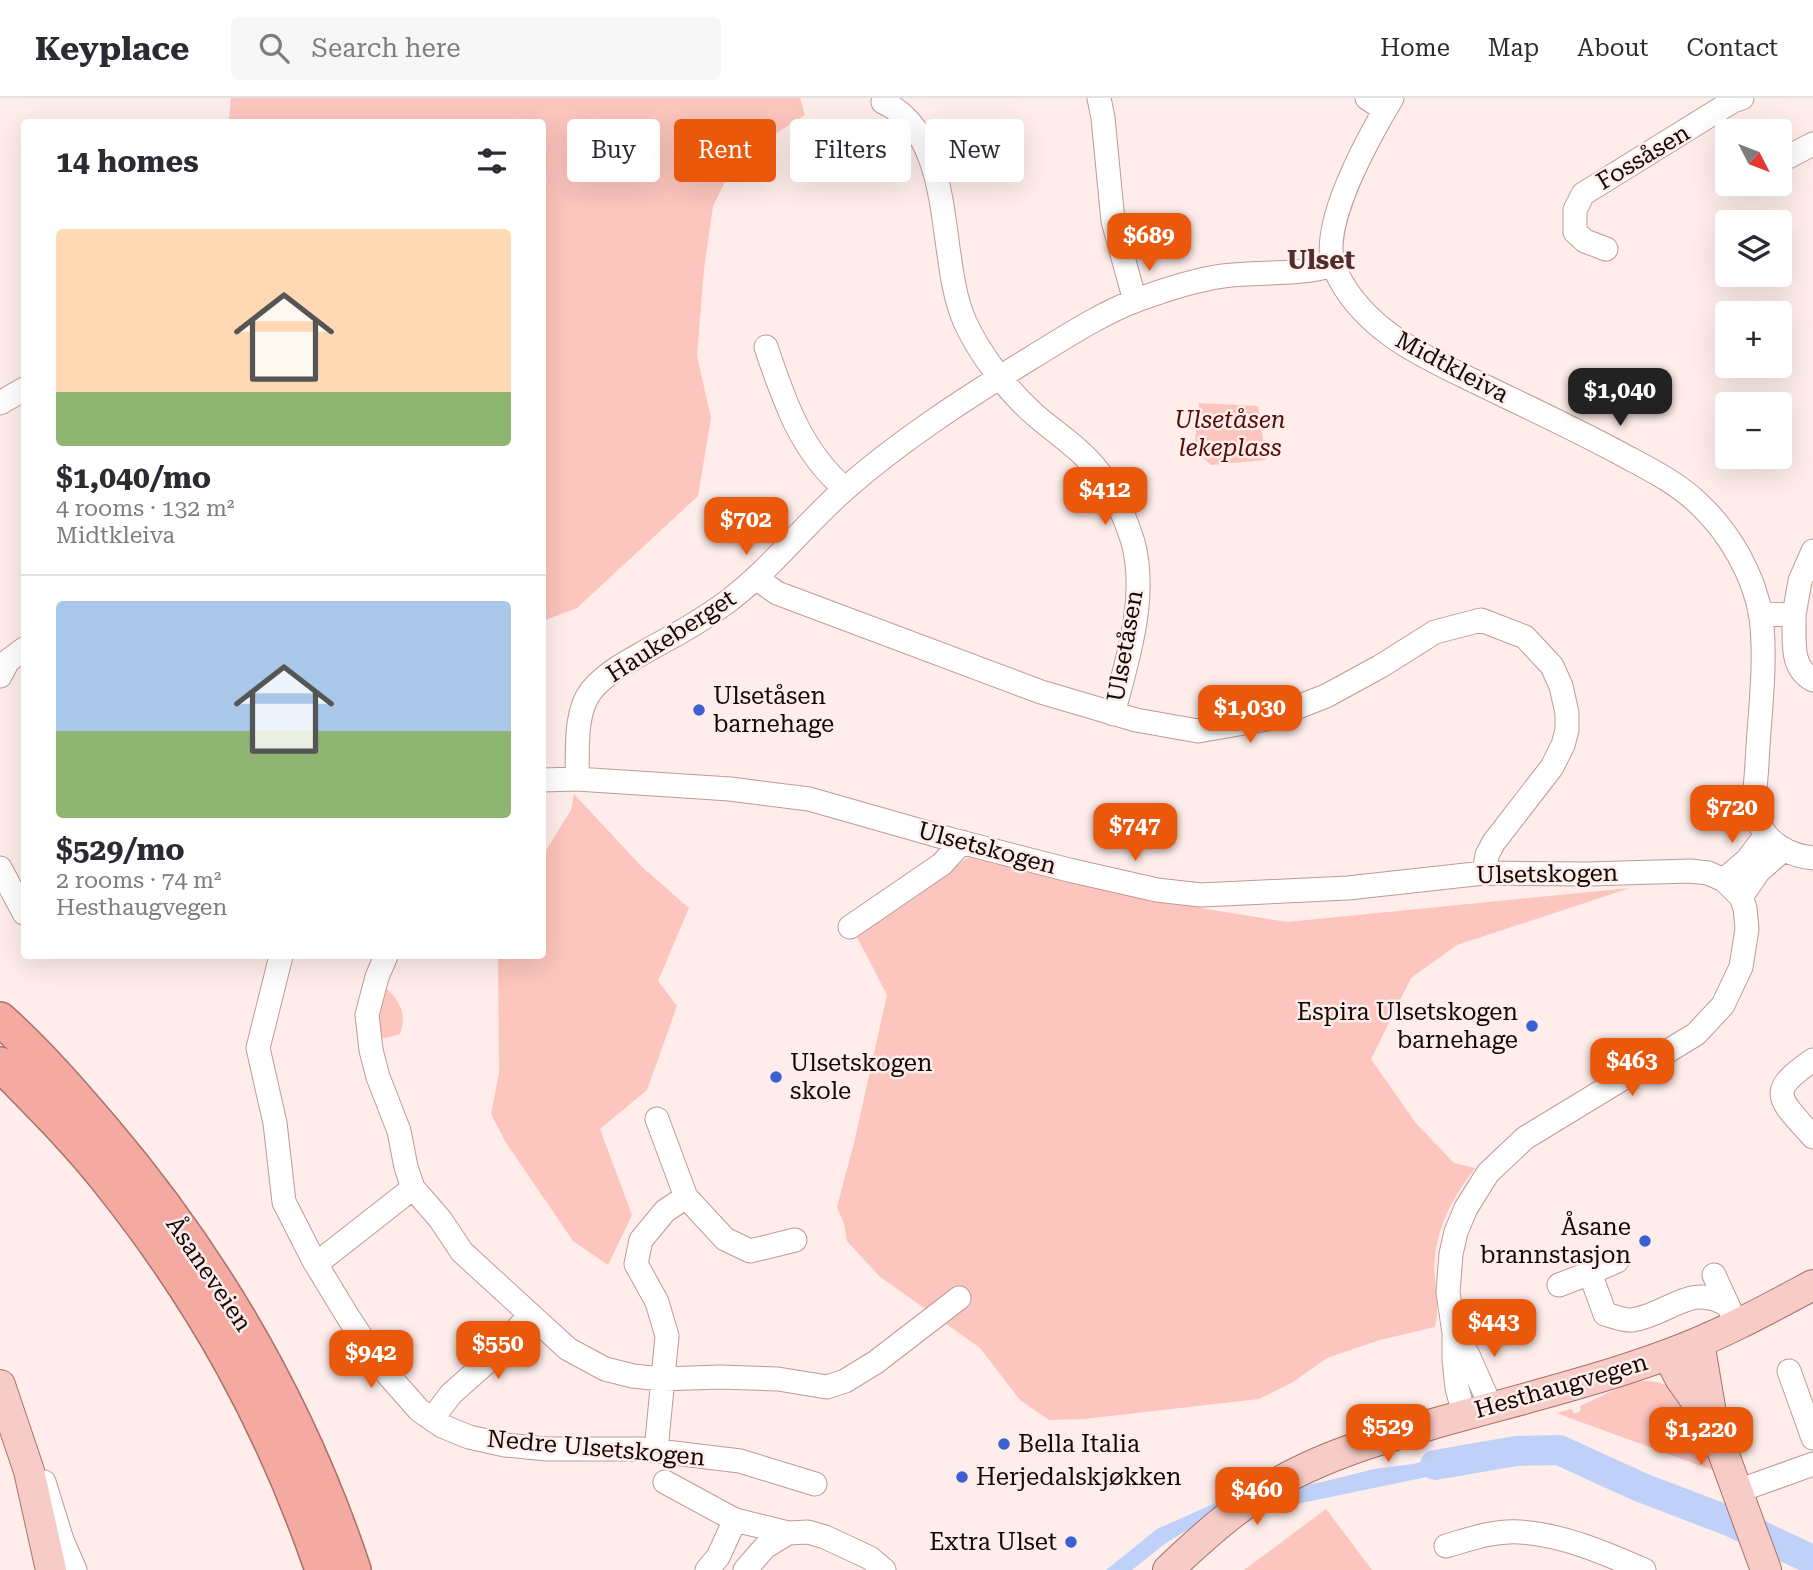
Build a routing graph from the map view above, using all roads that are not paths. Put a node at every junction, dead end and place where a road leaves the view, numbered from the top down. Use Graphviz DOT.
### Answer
graph roads {
  1 [pos="1099,98"];
  2 [pos="1736,99"];
  3 [pos="883,102"];
  4 [pos="1381,102"];
  5 [pos="1813,144"];
  6 [pos="1792,155"];
  7 [pos="1606,249"];
  8 [pos="1333,265"];
  9 [pos="1135,301"];
  10 [pos="766,347"];
  11 [pos="1001,377"];
  12 [pos="21,391"];
  13 [pos="0,402"];
  14 [pos="845,489"];
  15 [pos="1813,551"];
  16 [pos="756,578"];
  17 [pos="1807,583"];
  18 [pos="1760,614"];
  19 [pos="1794,615"];
  20 [pos="21,651"];
  21 [pos="0,676"];
  22 [pos="1813,680"];
  23 [pos="1113,714"];
  24 [pos="577,779"];
  25 [pos="546,780"];
  26 [pos="962,842"];
  27 [pos="1775,842"];
  28 [pos="1813,858"];
  29 [pos="0,868"];
  30 [pos="1484,873"];
  31 [pos="1724,880"];
  32 [pos="1741,897"];
  33 [pos="21,907"];
  34 [pos="850,927"];
  35 [pos="280,959"];
  36 [pos="386,959"];
  37 [pos="0,1019"];
  38 [pos="1813,1060"];
  39 [pos="0,1064"];
  40 [pos="657,1119"];
  41 [pos="1813,1137"];
  42 [pos="413,1188"];
  43 [pos="686,1197"];
  44 [pos="795,1240"];
  45 [pos="1617,1261"];
  46 [pos="316,1264"];
  47 [pos="1590,1273"];
  48 [pos="1714,1275"];
  49 [pos="1559,1284"];
  50 [pos="1813,1285"];
  51 [pos="959,1298"];
  52 [pos="530,1315"];
  53 [pos="1732,1315"];
  54 [pos="1699,1342"];
  55 [pos="1668,1355"];
  56 [pos="1789,1371"];
  57 [pos="662,1379"];
  58 [pos="0,1385"];
  59 [pos="1477,1411"];
  60 [pos="432,1419"];
  61 [pos="1713,1425"];
  62 [pos="1813,1438"];
  63 [pos="656,1451"];
  64 [pos="1813,1464"];
  65 [pos="44,1482"];
  66 [pos="665,1482"];
  67 [pos="815,1484"];
  68 [pos="1738,1491"];
  69 [pos="735,1520"];
  70 [pos="788,1533"];
  71 [pos="1446,1546"];
  72 [pos="51,1570"];
  73 [pos="75,1570"];
  74 [pos="322,1570"];
  75 [pos="354,1570"];
  76 [pos="707,1570"];
  77 [pos="745,1570"];
  78 [pos="884,1570"];
  79 [pos="1168,1570"];
  80 [pos="1644,1570"];
  81 [pos="1766,1570"];
  1 -- 9 [label="street"];
  2 -- 7 [label="street, Fossåsen"];
  3 -- 11 [label="street"];
  4 -- 8 [label="street"];
  5 -- 6 [label="street"];
  8 -- 9 [label="street, Haukeberget"];
  8 -- 18 [label="street, Midtkleiva"];
  9 -- 11 [label="street, Haukeberget"];
  10 -- 14 [label="street"];
  11 -- 14 [label="street, Haukeberget"];
  11 -- 23 [label="street, Ulsetåsen"];
  12 -- 13 [label="street"];
  14 -- 16 [label="street, Haukeberget"];
  15 -- 17 [label="street"];
  16 -- 23 [label="street, Ulsetåsen"];
  16 -- 24 [label="street, Haukeberget"];
  17 -- 19 [label="street"];
  18 -- 19 [label="street"];
  18 -- 27 [label="street, Midtkleiva"];
  19 -- 22 [label="street"];
  20 -- 21 [label="street"];
  23 -- 30 [label="street, Ulsetåsen"];
  24 -- 25 [label="street, Ulsetskogen"];
  24 -- 26 [label="street, Ulsetskogen"];
  26 -- 30 [label="street, Ulsetskogen"];
  26 -- 34 [label="street"];
  27 -- 28 [label="street"];
  27 -- 31 [label="street"];
  27 -- 32 [label="street"];
  29 -- 33 [label="street"];
  30 -- 31 [label="street, Ulsetskogen"];
  31 -- 32 [label="street"];
  32 -- 59 [label="street"];
  35 -- 46 [label="street, Nedre Ulsetskogen"];
  36 -- 42 [label="street"];
  37 -- 75 [label="highway, Åsaneveien"];
  38 -- 41 [label="street"];
  39 -- 74 [label="highway, Åsaneveien"];
  40 -- 43 [label="street"];
  42 -- 46 [label="street"];
  42 -- 52 [label="street"];
  43 -- 44 [label="street"];
  43 -- 57 [label="street"];
  45 -- 47 [label="street"];
  46 -- 60 [label="street, Nedre Ulsetskogen"];
  47 -- 49 [label="street"];
  47 -- 53 [label="street"];
  48 -- 53 [label="street"];
  50 -- 53 [label="main road, Hesthaugvegen"];
  51 -- 57 [label="street"];
  52 -- 57 [label="street"];
  52 -- 60 [label="street"];
  53 -- 54 [label="main road, Hesthaugvegen"];
  54 -- 55 [label="main road, Hesthaugvegen"];
  54 -- 61 [label="main road"];
  55 -- 59 [label="main road, Hesthaugvegen"];
  55 -- 61 [label="main road"];
  56 -- 62 [label="street"];
  57 -- 63 [label="street"];
  58 -- 72 [label="main road"];
  59 -- 79 [label="main road, Hesthaugvegen"];
  60 -- 63 [label="street, Nedre Ulsetskogen"];
  61 -- 68 [label="main road"];
  63 -- 67 [label="street, Nedre Ulsetskogen"];
  64 -- 68 [label="street"];
  65 -- 73 [label="street"];
  66 -- 69 [label="street"];
  68 -- 81 [label="main road"];
  69 -- 70 [label="street"];
  69 -- 76 [label="street"];
  70 -- 77 [label="street"];
  70 -- 78 [label="street"];
  71 -- 80 [label="street"];
}
